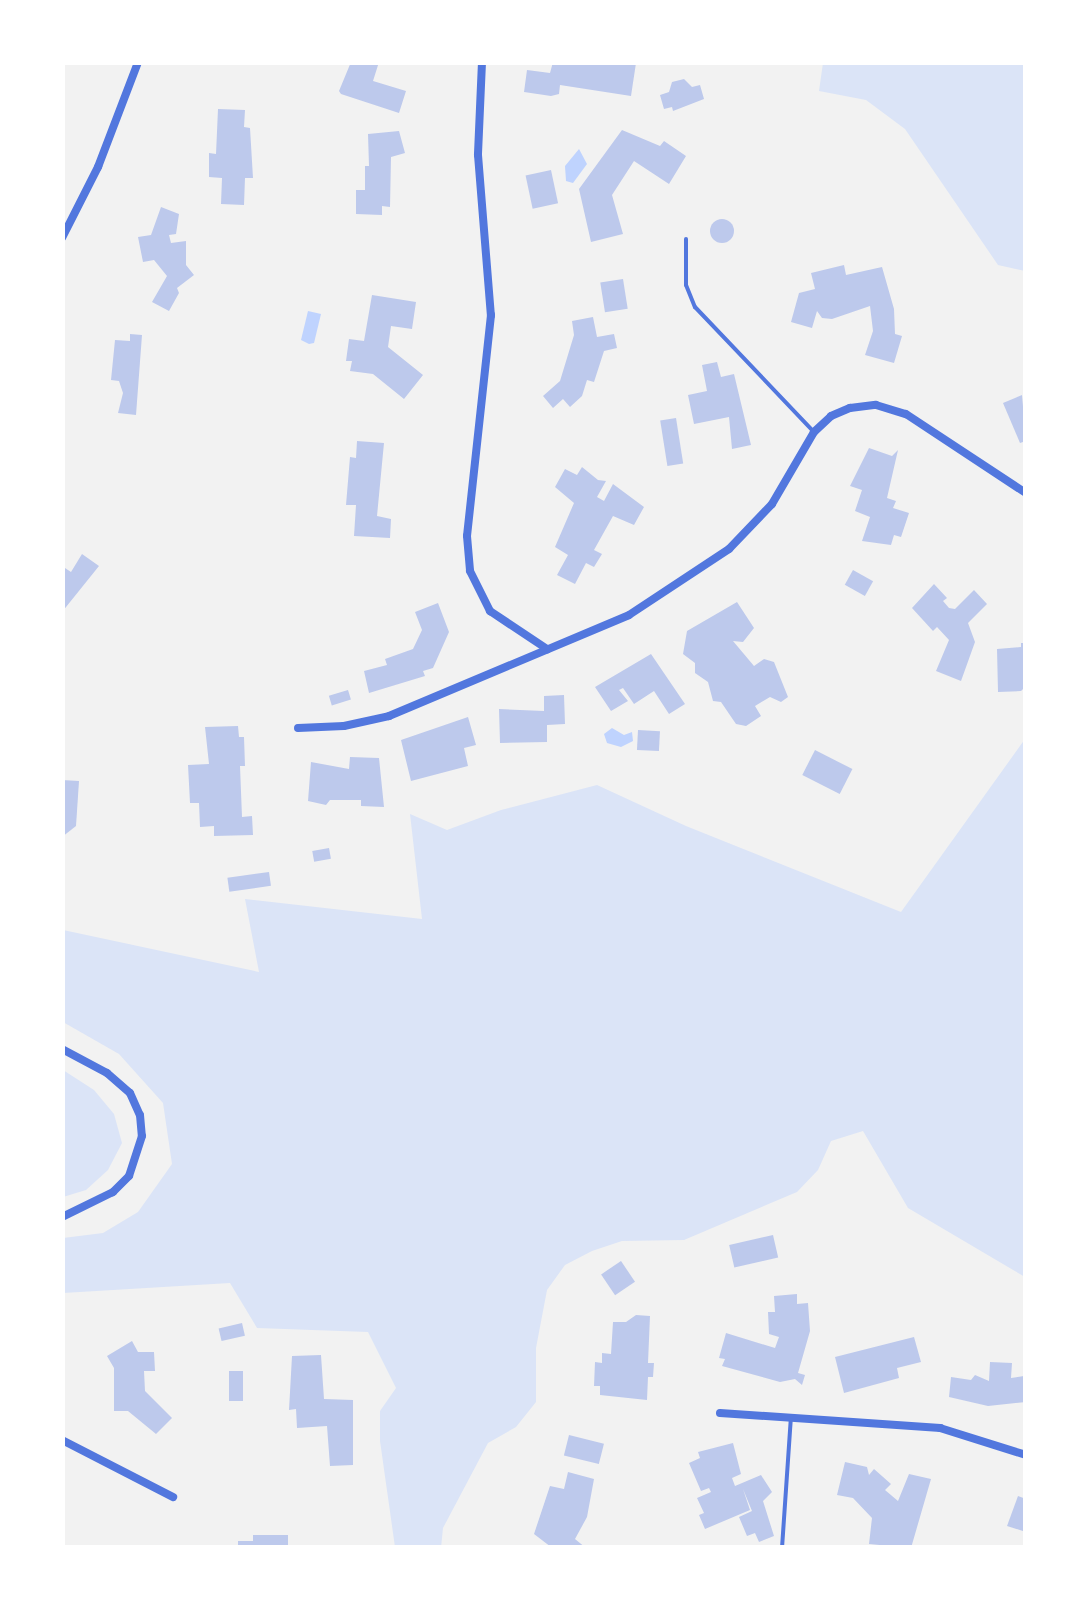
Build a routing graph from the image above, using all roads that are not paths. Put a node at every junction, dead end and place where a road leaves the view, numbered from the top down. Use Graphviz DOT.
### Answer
graph roads {
  1 [pos="138,62"];
  2 [pos="482,62"];
  3 [pos="62,238"];
  4 [pos="686,239"];
  5 [pos="814,432"];
  6 [pos="1026,493"];
  7 [pos="547,649"];
  8 [pos="298,728"];
  9 [pos="62,1048"];
  10 [pos="62,1217"];
  11 [pos="720,1413"];
  12 [pos="791,1417"];
  13 [pos="62,1440"];
  14 [pos="1026,1455"];
  15 [pos="173,1497"];
  16 [pos="782,1548"];
  1 -- 3 [label="street"];
  2 -- 7 [label="street"];
  4 -- 5 [label="lane"];
  5 -- 6 [label="street"];
  5 -- 7 [label="street"];
  7 -- 8 [label="street"];
  9 -- 10 [label="street"];
  11 -- 12 [label="street"];
  12 -- 14 [label="street"];
  12 -- 16 [label="lane"];
  13 -- 15 [label="street"];
}
